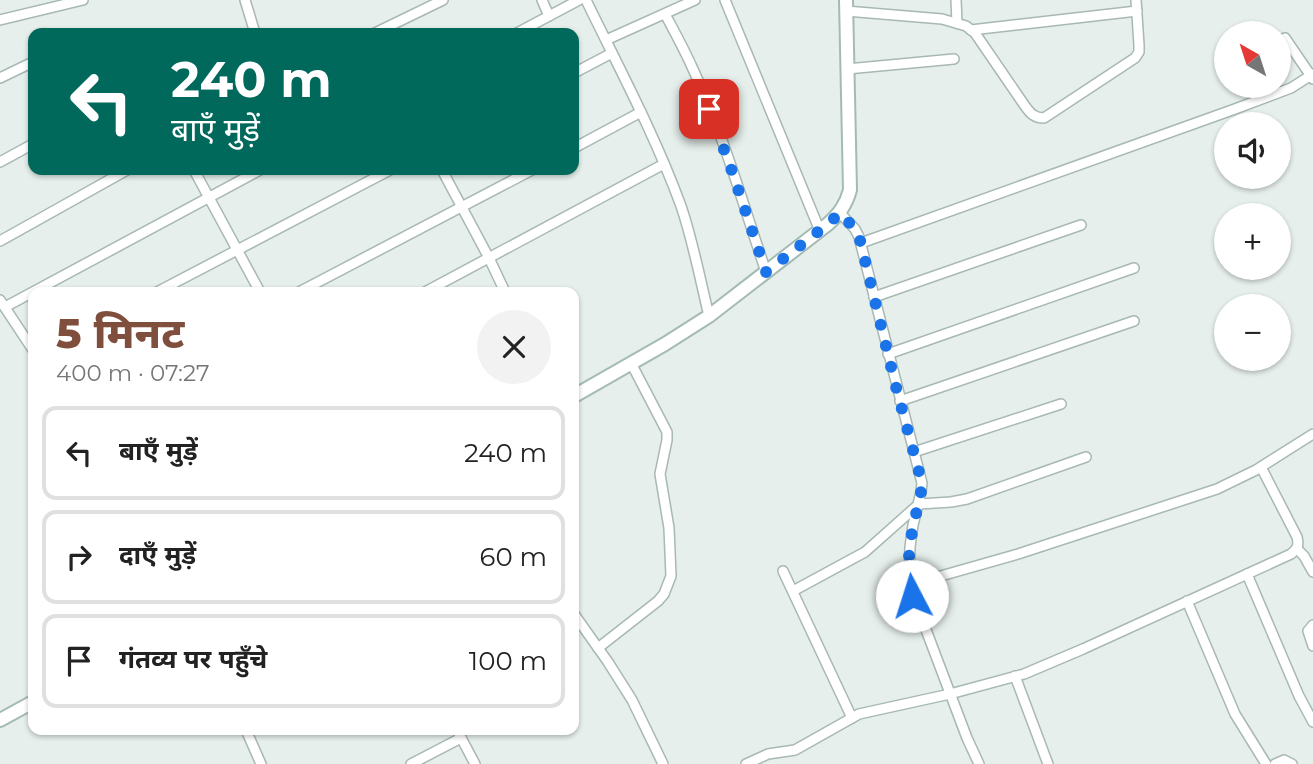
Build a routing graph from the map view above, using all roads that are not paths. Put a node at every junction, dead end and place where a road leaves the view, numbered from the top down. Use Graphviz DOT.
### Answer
graph roads {
  1 [pos="83,0"];
  2 [pos="443,0"];
  3 [pos="542,0"];
  4 [pos="579,0"];
  5 [pos="586,0"];
  6 [pos="695,0"];
  7 [pos="725,0"];
  8 [pos="956,0"];
  9 [pos="1136,0"];
  10 [pos="248,1"];
  11 [pos="846,5"];
  12 [pos="1137,11"];
  13 [pos="665,14"];
  14 [pos="549,16"];
  15 [pos="0,20"];
  16 [pos="957,23"];
  17 [pos="255,28"];
  18 [pos="385,28"];
  19 [pos="526,28"];
  20 [pos="971,30"];
  21 [pos="606,40"];
  22 [pos="1292,49"];
  23 [pos="612,53"];
  24 [pos="954,59"];
  25 [pos="28,64"];
  26 [pos="847,69"];
  27 [pos="579,70"];
  28 [pos="1312,76"];
  29 [pos="0,78"];
  30 [pos="642,112"];
  31 [pos="579,145"];
  32 [pos="28,147"];
  33 [pos="0,162"];
  34 [pos="664,164"];
  35 [pos="118,175"];
  36 [pos="197,175"];
  37 [pos="251,175"];
  38 [pos="380,175"];
  39 [pos="445,175"];
  40 [pos="522,175"];
  41 [pos="209,197"];
  42 [pos="462,206"];
  43 [pos="840,213"];
  44 [pos="1081,225"];
  45 [pos="820,231"];
  46 [pos="0,241"];
  47 [pos="861,243"];
  48 [pos="238,250"];
  49 [pos="488,258"];
  50 [pos="1134,268"];
  51 [pos="766,272"];
  52 [pos="33,287"];
  53 [pos="167,287"];
  54 [pos="257,287"];
  55 [pos="308,287"];
  56 [pos="434,287"];
  57 [pos="502,287"];
  58 [pos="28,290"];
  59 [pos="874,297"];
  60 [pos="2,303"];
  61 [pos="709,316"];
  62 [pos="1134,321"];
  63 [pos="28,342"];
  64 [pos="888,354"];
  65 [pos="631,363"];
  66 [pos="579,393"];
  67 [pos="900,401"];
  68 [pos="1061,404"];
  69 [pos="1313,434"];
  70 [pos="914,452"];
  71 [pos="1086,457"];
  72 [pos="1261,467"];
  73 [pos="919,504"];
  74 [pos="1297,548"];
  75 [pos="783,571"];
  76 [pos="1313,572"];
  77 [pos="1247,574"];
  78 [pos="909,585"];
  79 [pos="793,591"];
  80 [pos="1187,601"];
  81 [pos="579,621"];
  82 [pos="1313,625"];
  83 [pos="1313,646"];
  84 [pos="598,648"];
  85 [pos="1015,676"];
  86 [pos="950,694"];
  87 [pos="28,705"];
  88 [pos="852,718"];
  89 [pos="0,720"];
  90 [pos="1313,722"];
  91 [pos="248,735"];
  92 [pos="457,735"];
  93 [pos="460,735"];
  94 [pos="261,764"];
  95 [pos="411,764"];
  96 [pos="475,764"];
  97 [pos="663,764"];
  98 [pos="746,764"];
  99 [pos="979,764"];
  100 [pos="1048,764"];
  101 [pos="1266,764"];
  102 [pos="1275,764"];
  103 [pos="1292,764"];
  1 -- 15 [label="street"];
  2 -- 18 [label="street"];
  3 -- 14 [label="street"];
  4 -- 14 [label="street"];
  5 -- 21 [label="street"];
  6 -- 13 [label="street"];
  7 -- 45 [label="street"];
  8 -- 16 [label="street"];
  9 -- 12 [label="street"];
  10 -- 17 [label="street"];
  11 -- 16 [label="street"];
  11 -- 26 [label="street"];
  12 -- 20 [label="street"];
  12 -- 20 [label="street"];
  13 -- 21 [label="street"];
  13 -- 51 [label="street"];
  14 -- 19 [label="street"];
  16 -- 20 [label="street"];
  21 -- 23 [label="street"];
  22 -- 28 [label="street"];
  23 -- 27 [label="street"];
  23 -- 30 [label="street"];
  24 -- 26 [label="street"];
  25 -- 29 [label="street"];
  26 -- 43 [label="street"];
  28 -- 47 [label="street"];
  30 -- 31 [label="street"];
  30 -- 34 [label="street"];
  32 -- 33 [label="street"];
  34 -- 49 [label="street"];
  34 -- 61 [label="street"];
  35 -- 46 [label="street"];
  36 -- 41 [label="street"];
  37 -- 41 [label="street"];
  38 -- 48 [label="street"];
  39 -- 42 [label="street"];
  40 -- 42 [label="street"];
  41 -- 48 [label="street"];
  41 -- 52 [label="street"];
  42 -- 49 [label="street"];
  42 -- 55 [label="street"];
  43 -- 45 [label="street"];
  43 -- 47 [label="street"];
  44 -- 59 [label="street"];
  45 -- 51 [label="street"];
  47 -- 59 [label="street"];
  48 -- 53 [label="street"];
  48 -- 54 [label="street"];
  49 -- 56 [label="street"];
  49 -- 57 [label="street"];
  50 -- 64 [label="street"];
  51 -- 61 [label="street"];
  58 -- 60 [label="street"];
  59 -- 64 [label="street"];
  60 -- 63 [label="street"];
  61 -- 65 [label="street"];
  62 -- 67 [label="street"];
  64 -- 67 [label="street"];
  65 -- 66 [label="street"];
  65 -- 84 [label="street"];
  67 -- 70 [label="street"];
  68 -- 70 [label="street"];
  69 -- 72 [label="street"];
  70 -- 73 [label="street"];
  71 -- 73 [label="street"];
  72 -- 74 [label="street"];
  72 -- 78 [label="street"];
  73 -- 78 [label="street"];
  73 -- 79 [label="street"];
  74 -- 76 [label="street"];
  74 -- 77 [label="street"];
  75 -- 79 [label="street"];
  77 -- 80 [label="street"];
  77 -- 90 [label="street"];
  78 -- 86 [label="street"];
  79 -- 88 [label="street"];
  80 -- 85 [label="street"];
  80 -- 101 [label="street"];
  81 -- 84 [label="street"];
  82 -- 83 [label="street"];
  84 -- 97 [label="street"];
  85 -- 86 [label="street"];
  85 -- 100 [label="street"];
  86 -- 88 [label="street"];
  86 -- 99 [label="street"];
  87 -- 89 [label="street"];
  88 -- 98 [label="street"];
  91 -- 94 [label="street"];
  92 -- 95 [label="street"];
  93 -- 96 [label="street"];
  102 -- 103 [label="street"];
}
